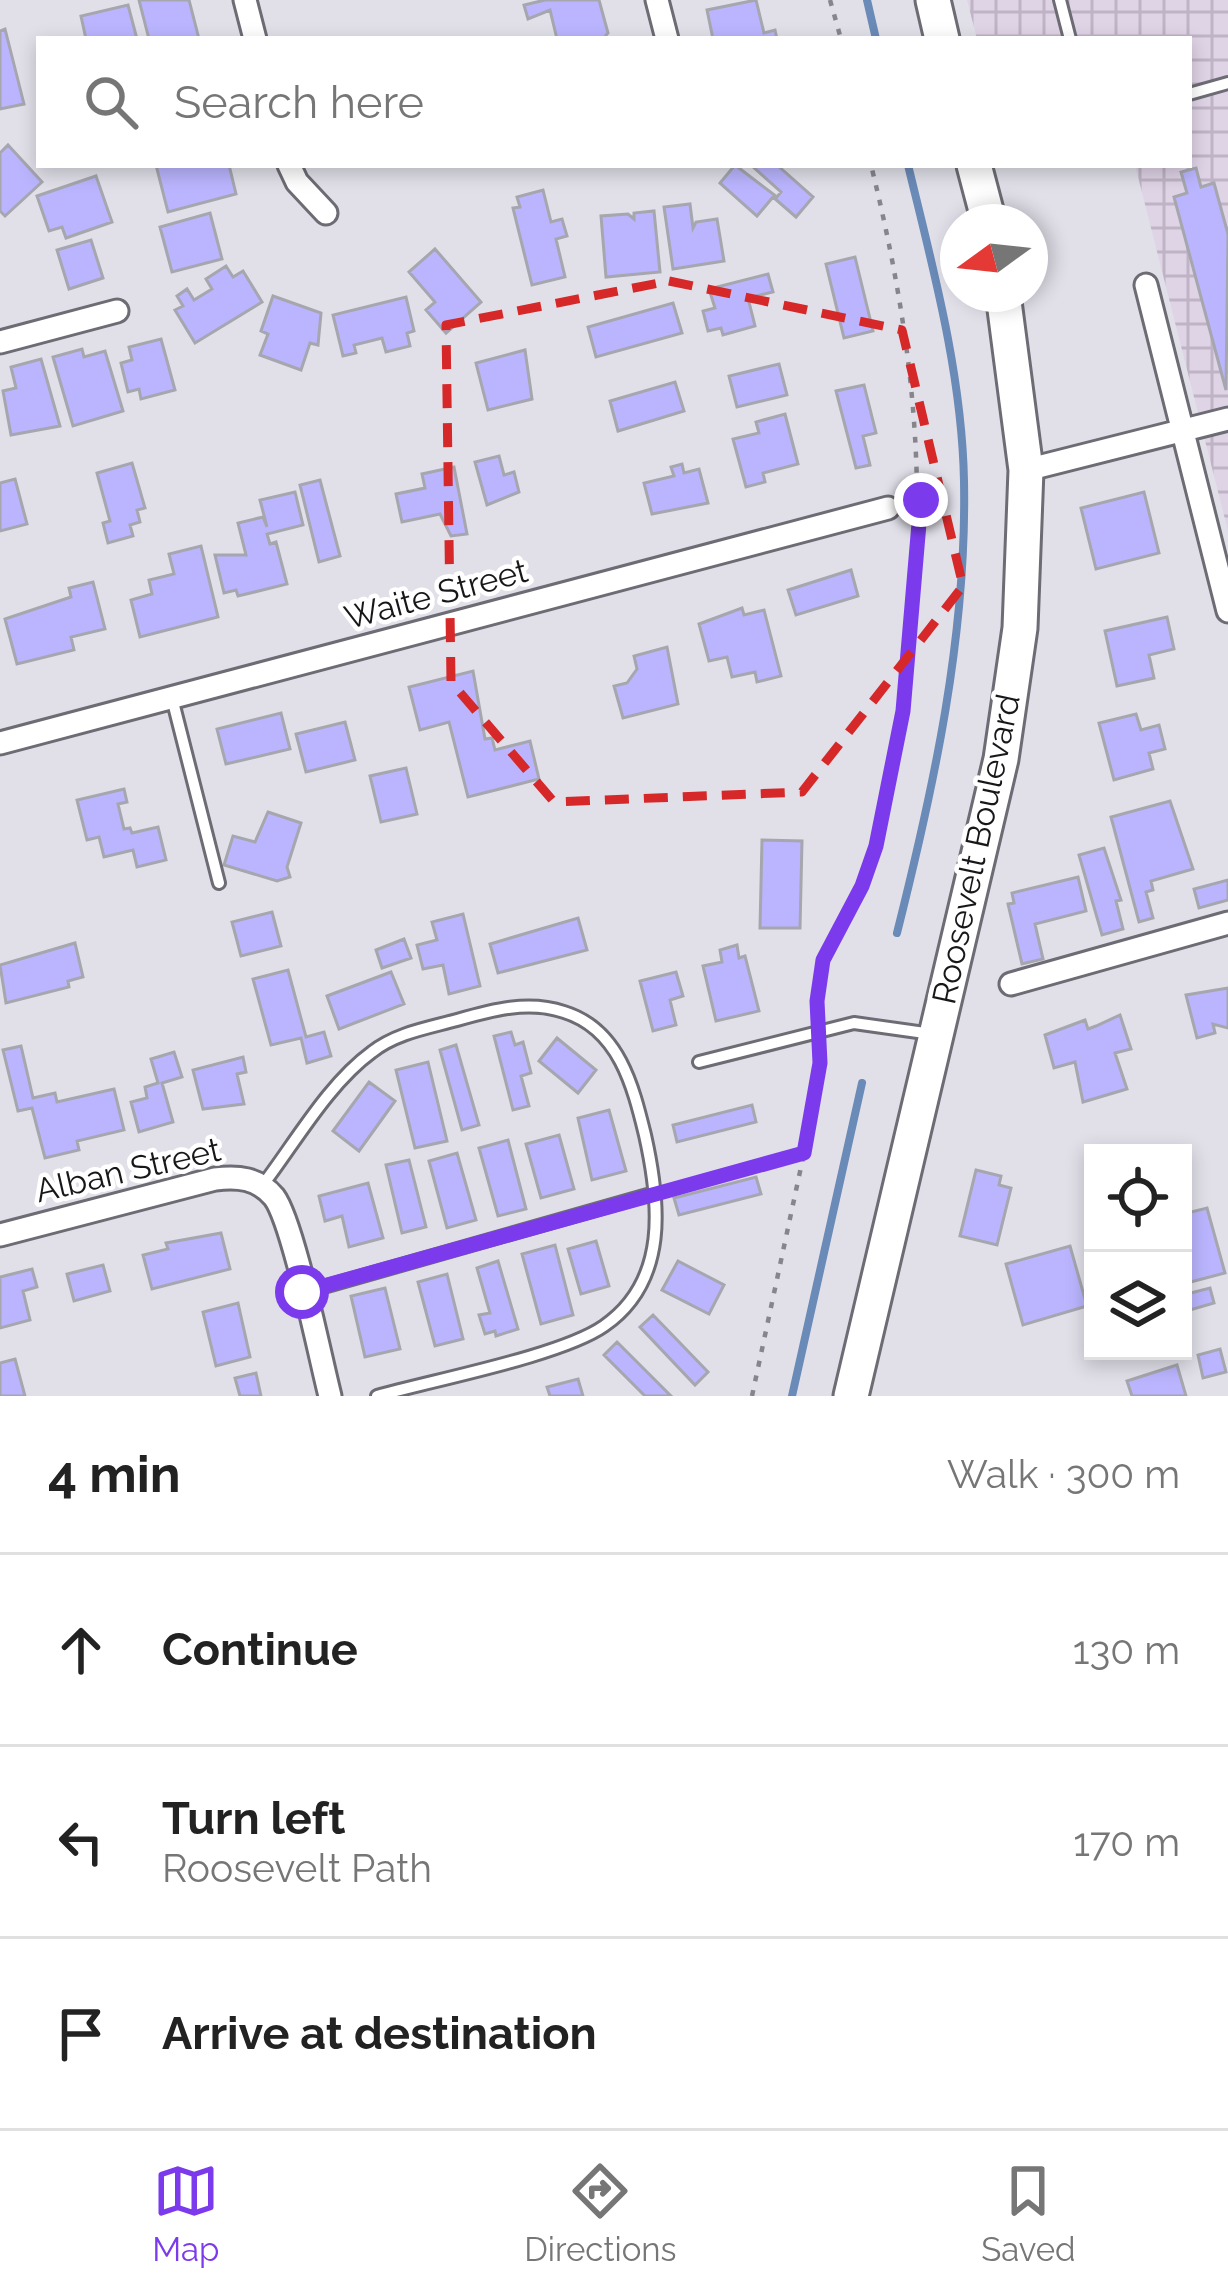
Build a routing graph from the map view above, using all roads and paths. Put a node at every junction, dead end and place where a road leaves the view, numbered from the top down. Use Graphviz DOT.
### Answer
graph roads {
  1 [pos="245,0"];
  2 [pos="657,0"];
  3 [pos="830,0"];
  4 [pos="933,0"];
  5 [pos="1060,0"];
  6 [pos="254,36"];
  7 [pos="666,36"];
  8 [pos="840,36"];
  9 [pos="942,36"];
  10 [pos="1069,36"];
  11 [pos="1228,82"];
  12 [pos="1192,93"];
  13 [pos="290,168"];
  14 [pos="873,168"];
  15 [pos="975,168"];
  16 [pos="984,204"];
  17 [pos="326,214"];
  18 [pos="1146,285"];
  19 [pos="117,311"];
  20 [pos="1005,312"];
  21 [pos="0,342"];
  22 [pos="1228,419"];
  23 [pos="1183,430"];
  24 [pos="1026,470"];
  25 [pos="888,508"];
  26 [pos="1228,611"];
  27 [pos="172,698"];
  28 [pos="0,743"];
  29 [pos="219,883"];
  30 [pos="1228,923"];
  31 [pos="1011,984"];
  32 [pos="818,1032"];
  33 [pos="935,1035"];
  34 [pos="699,1062"];
  35 [pos="804,1153"];
  36 [pos="262,1186"];
  37 [pos="658,1192"];
  38 [pos="0,1234"];
  39 [pos="302,1292"];
  40 [pos="330,1396"];
  41 [pos="377,1396"];
  42 [pos="752,1396"];
  43 [pos="851,1396"];
  1 -- 6 [label="street"];
  2 -- 7 [label="street"];
  3 -- 8 [label="path"];
  4 -- 9 [label="main road"];
  5 -- 10 [label="lane"];
  11 -- 12 [label="lane"];
  13 -- 17 [label="street"];
  14 -- 32 [label="path"];
  15 -- 16 [label="main road"];
  18 -- 23 [label="street"];
  19 -- 21 [label="street"];
  20 -- 24 [label="main road, Roosevelt Boulevard"];
  22 -- 23 [label="street"];
  23 -- 24 [label="street"];
  23 -- 26 [label="street"];
  24 -- 33 [label="main road, Roosevelt Boulevard"];
  25 -- 27 [label="street, Waite Street"];
  27 -- 28 [label="street, Waite Street"];
  27 -- 29 [label="lane"];
  30 -- 31 [label="street"];
  32 -- 33 [label="lane"];
  32 -- 34 [label="lane"];
  32 -- 35 [label="path"];
  33 -- 43 [label="main road, Roosevelt Boulevard"];
  35 -- 37 [label="path"];
  35 -- 42 [label="path"];
  36 -- 37 [label="lane"];
  36 -- 38 [label="street, Alban Street"];
  36 -- 39 [label="street, Alban Street"];
  37 -- 39 [label="lane"];
  37 -- 41 [label="lane"];
  39 -- 40 [label="street, Alban Street"];
}
